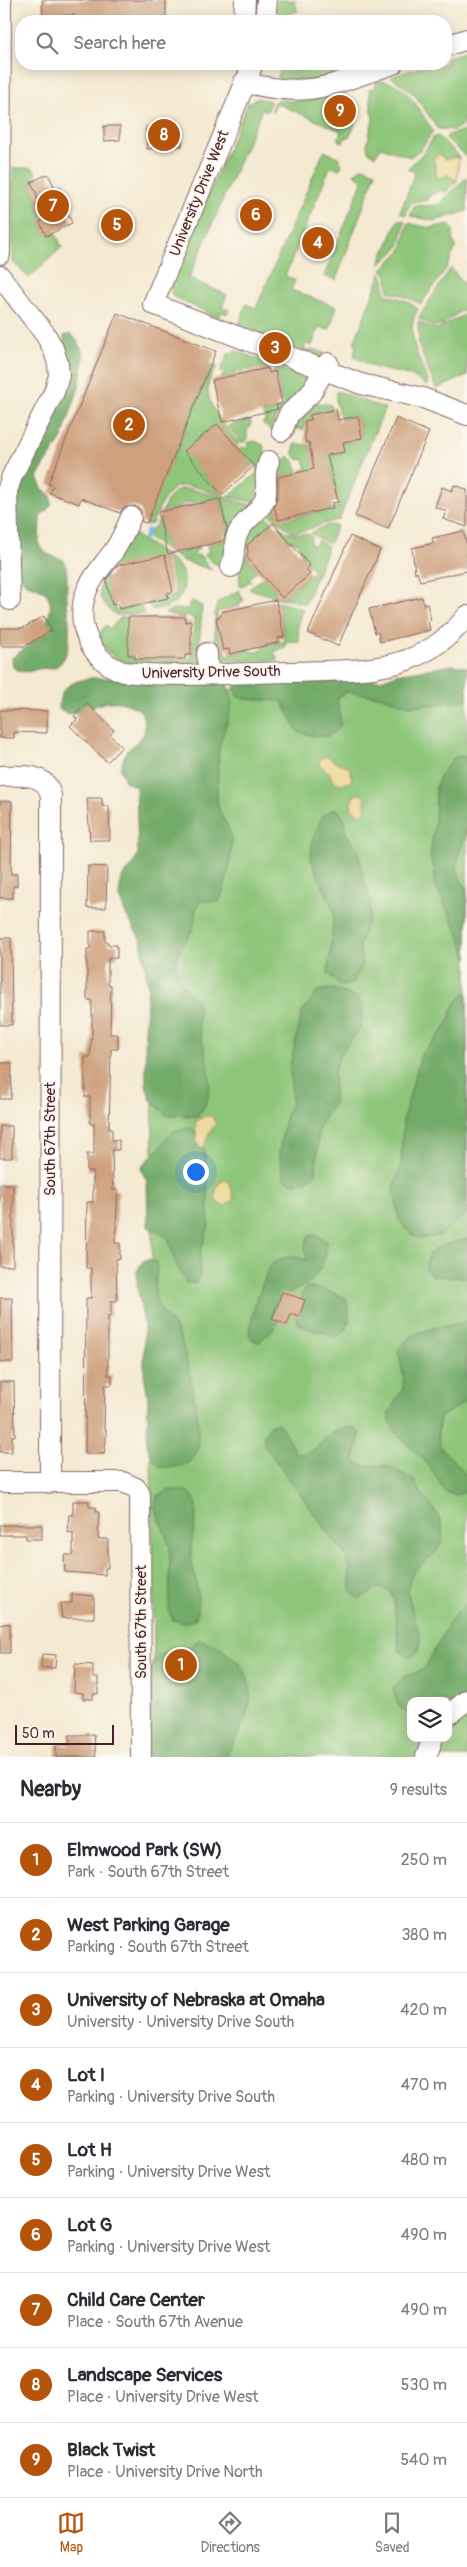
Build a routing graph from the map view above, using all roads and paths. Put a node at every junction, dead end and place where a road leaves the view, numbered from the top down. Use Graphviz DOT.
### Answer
graph roads {
  1 [pos="0,0"];
  2 [pos="245,0"];
  3 [pos="267,0"];
  4 [pos="244,15"];
  5 [pos="266,15"];
  6 [pos="467,39"];
  7 [pos="452,44"];
  8 [pos="374,70"];
  9 [pos="244,73"];
  10 [pos="0,254"];
  11 [pos="0,276"];
  12 [pos="326,367"];
  13 [pos="467,415"];
  14 [pos="282,431"];
  15 [pos="269,461"];
  16 [pos="131,517"];
  17 [pos="231,567"];
  18 [pos="10,600"];
  19 [pos="467,616"];
  20 [pos="207,653"];
  21 [pos="208,674"];
  22 [pos="0,776"];
  23 [pos="0,1482"];
  24 [pos="50,1483"];
  25 [pos="467,1700"];
  26 [pos="452,1712"];
  27 [pos="431,1742"];
  28 [pos="141,1757"];
  29 [pos="426,1757"];
  1 -- 10 [label="street"];
  2 -- 4 [label="street"];
  3 -- 5 [label="street"];
  6 -- 7 [label="street"];
  8 -- 9 [label="street"];
  9 -- 12 [label="street, University Drive West"];
  11 -- 18 [label="street"];
  12 -- 13 [label="street"];
  12 -- 14 [label="street"];
  15 -- 17 [label="street"];
  16 -- 21 [label="street, University Drive South"];
  19 -- 21 [label="street, University Drive South"];
  20 -- 21 [label="street"];
  22 -- 24 [label="street, South 67th Street"];
  23 -- 24 [label="street"];
  24 -- 28 [label="street, South 67th Street"];
  25 -- 26 [label="street"];
  27 -- 29 [label="street"];
}
